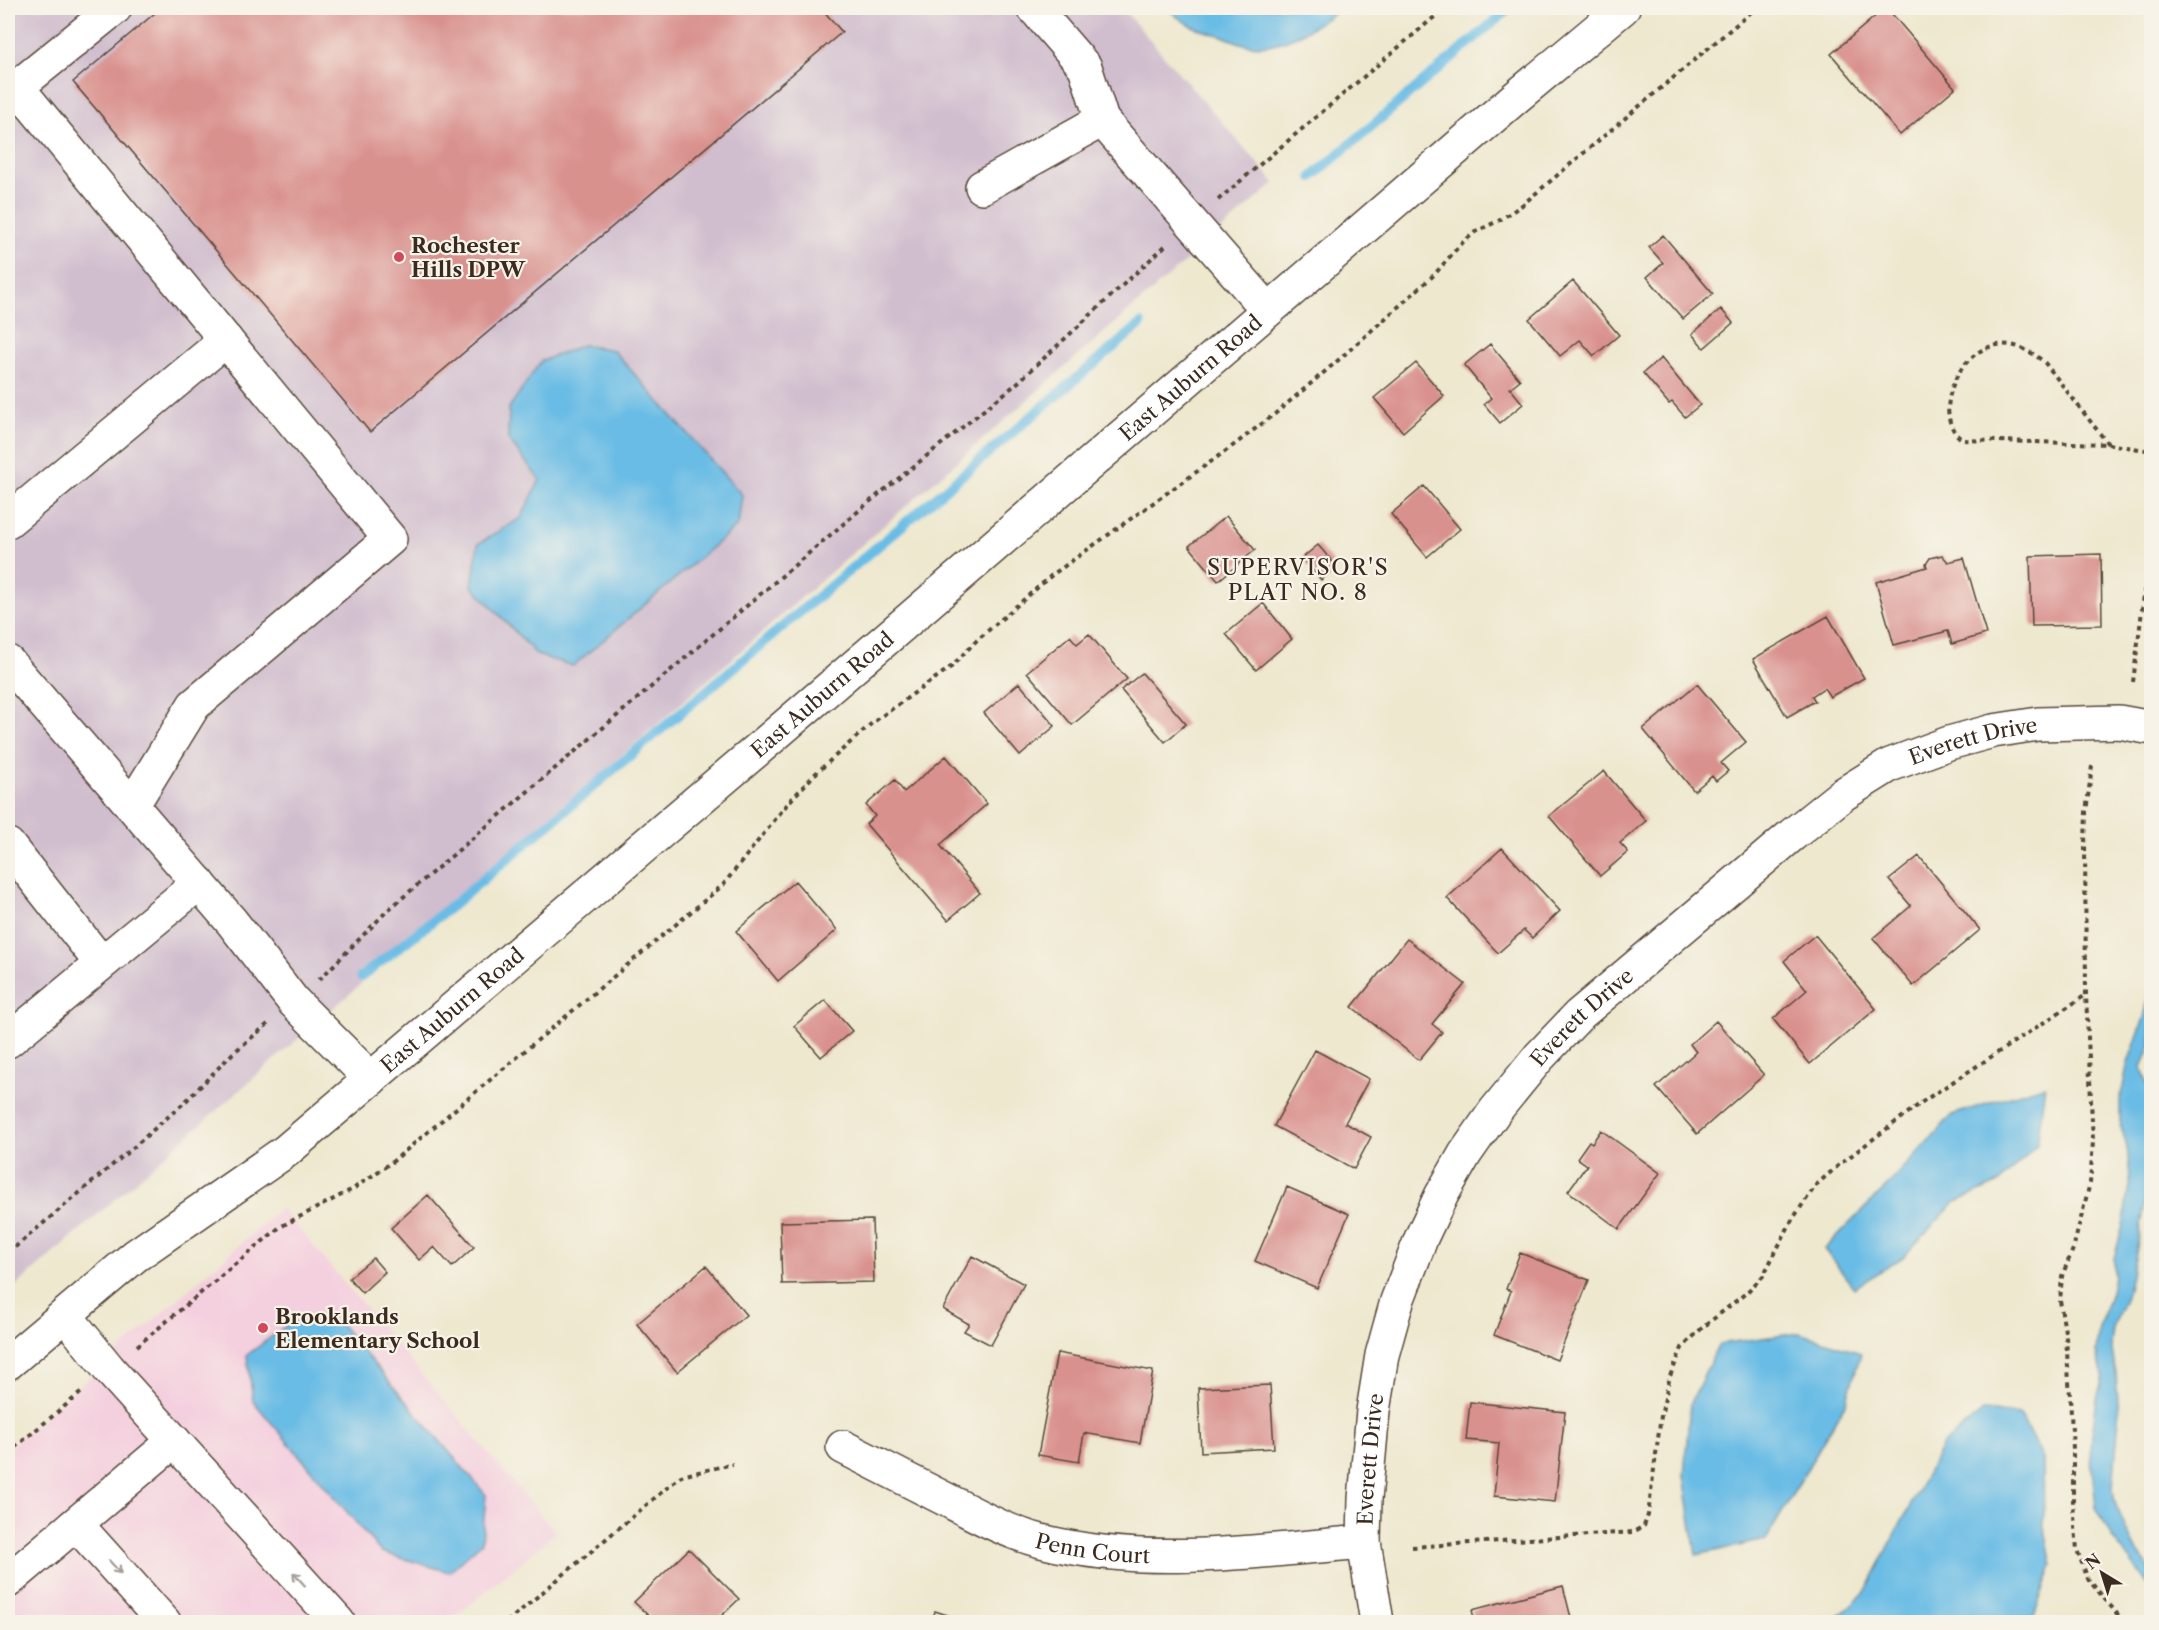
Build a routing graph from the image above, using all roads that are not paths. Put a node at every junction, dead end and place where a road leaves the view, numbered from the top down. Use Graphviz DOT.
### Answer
graph roads {
  1 [pos="115,8"];
  2 [pos="1034,8"];
  3 [pos="1623,8"];
  4 [pos="1102,120"];
  5 [pos="982,187"];
  6 [pos="1268,310"];
  7 [pos="226,340"];
  8 [pos="8,521"];
  9 [pos="8,663"];
  10 [pos="2151,728"];
  11 [pos="132,806"];
  12 [pos="8,845"];
  13 [pos="199,883"];
  14 [pos="101,963"];
  15 [pos="8,1041"];
  16 [pos="371,1078"];
  17 [pos="64,1316"];
  18 [pos="8,1363"];
  19 [pos="174,1441"];
  20 [pos="843,1447"];
  21 [pos="76,1524"];
  22 [pos="1364,1542"];
  23 [pos="8,1581"];
  24 [pos="164,1623"];
  25 [pos="338,1623"];
  26 [pos="1377,1623"];
  1 -- 7 [label="main road"];
  2 -- 4 [label="main road"];
  3 -- 6 [label="main road, East Auburn Road"];
  4 -- 5 [label="main road"];
  4 -- 6 [label="main road"];
  6 -- 16 [label="main road, East Auburn Road"];
  7 -- 8 [label="main road"];
  7 -- 11 [label="main road"];
  9 -- 11 [label="main road"];
  10 -- 22 [label="main road, Everett Drive"];
  11 -- 13 [label="main road"];
  12 -- 14 [label="main road"];
  13 -- 14 [label="main road"];
  13 -- 16 [label="main road"];
  14 -- 15 [label="main road"];
  16 -- 17 [label="main road, East Auburn Road"];
  17 -- 18 [label="main road, East Auburn Road"];
  17 -- 19 [label="main road"];
  19 -- 21 [label="main road"];
  25 -- 19 [label="main road, one-way"];
  20 -- 22 [label="main road, Penn Court"];
  21 -- 23 [label="main road"];
  21 -- 24 [label="main road, one-way"];
  22 -- 26 [label="main road, Everett Drive"];
}
